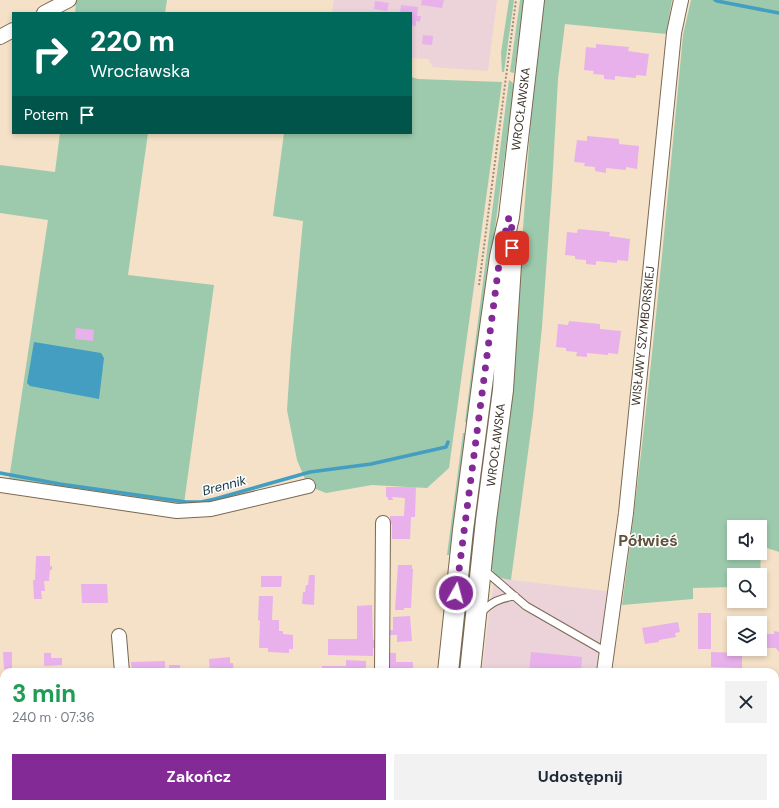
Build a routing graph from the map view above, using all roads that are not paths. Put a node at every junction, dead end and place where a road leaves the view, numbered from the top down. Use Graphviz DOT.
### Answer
graph roads {
  1 [pos="69,0"];
  2 [pos="534,0"];
  3 [pos="682,0"];
  4 [pos="46,12"];
  5 [pos="12,31"];
  6 [pos="0,37"];
  7 [pos="509,217"];
  8 [pos="0,485"];
  9 [pos="308,486"];
  10 [pos="383,523"];
  11 [pos="481,568"];
  12 [pos="515,596"];
  13 [pos="475,618"];
  14 [pos="119,636"];
  15 [pos="606,652"];
  16 [pos="122,668"];
  17 [pos="382,668"];
  18 [pos="448,668"];
  19 [pos="470,668"];
  20 [pos="604,668"];
  1 -- 4 [label="street"];
  2 -- 7 [label="main road, WROCŁAWSKA"];
  3 -- 15 [label="street, WISŁAWY SZYMBORSKIEJ"];
  5 -- 6 [label="street"];
  7 -- 11 [label="main road, WROCŁAWSKA"];
  7 -- 18 [label="main road, WROCŁAWSKA"];
  8 -- 9 [label="street"];
  10 -- 17 [label="street"];
  11 -- 12 [label="lane"];
  11 -- 13 [label="main road, WROCŁAWSKA"];
  12 -- 13 [label="lane"];
  12 -- 15 [label="lane"];
  13 -- 19 [label="main road, WROCŁAWSKA"];
  14 -- 16 [label="street"];
  15 -- 20 [label="street, WISŁAWY SZYMBORSKIEJ"];
}
